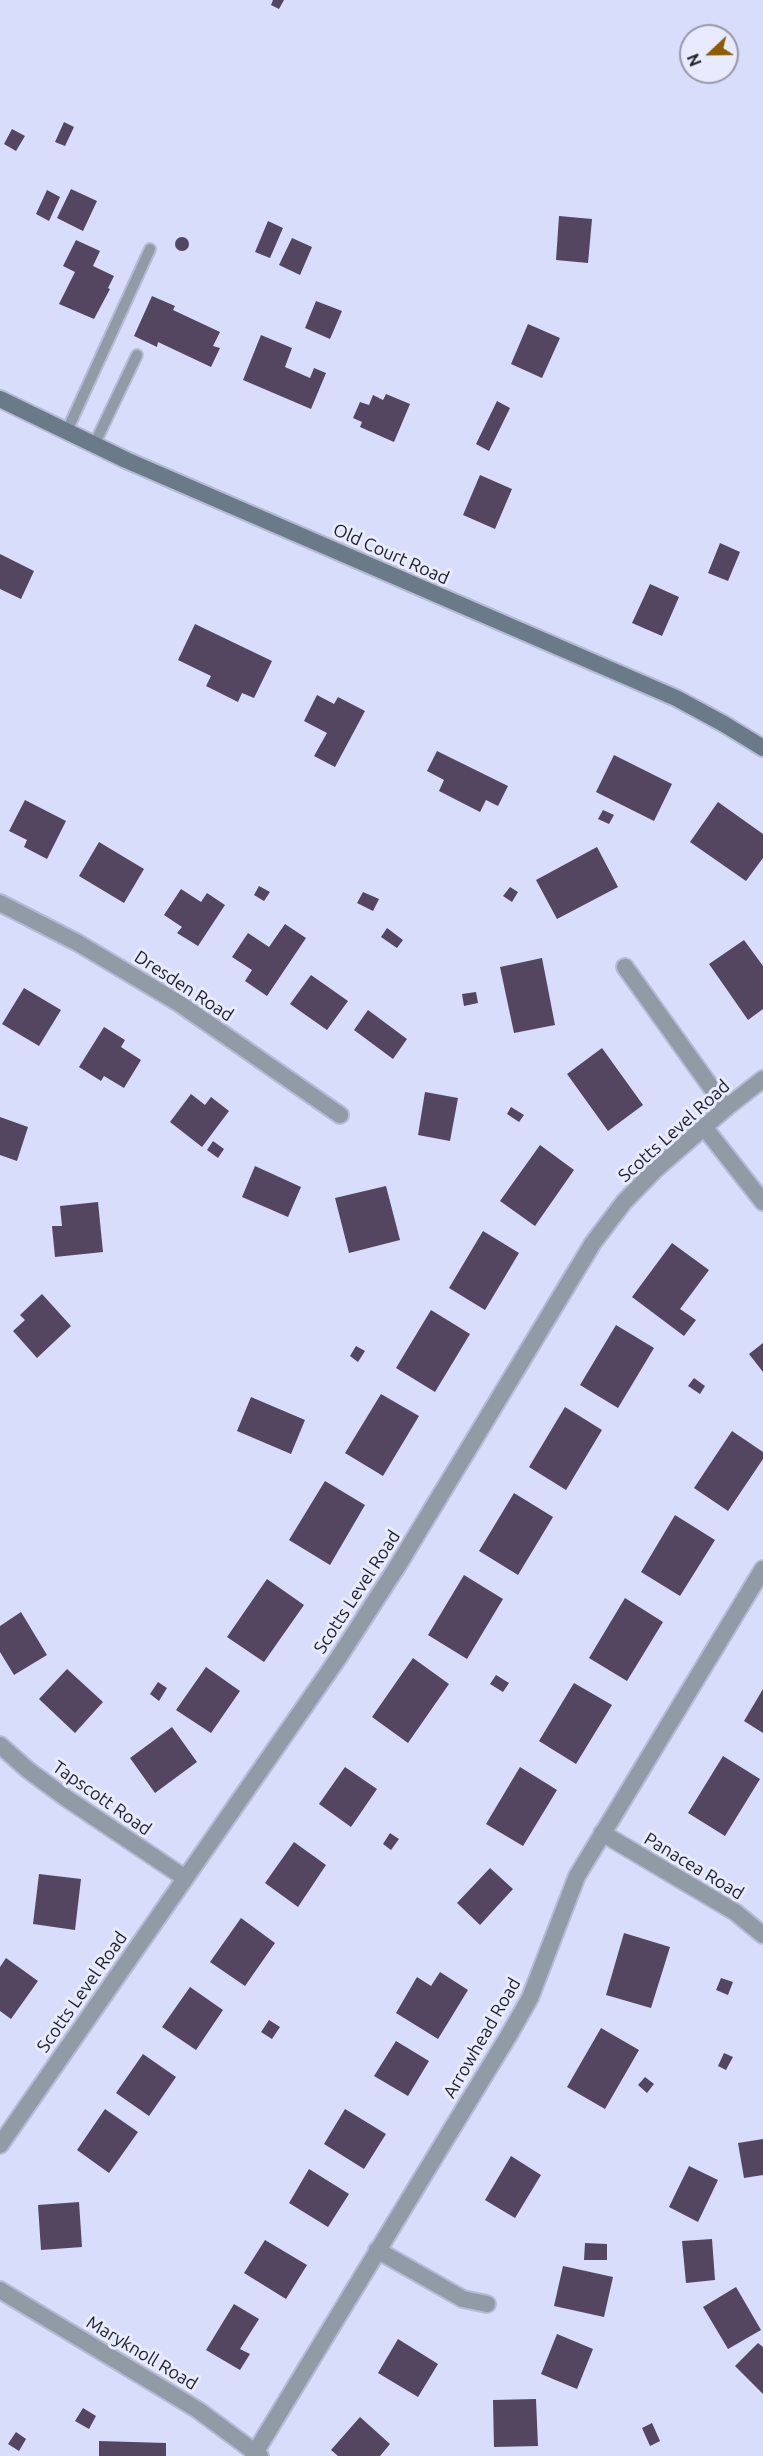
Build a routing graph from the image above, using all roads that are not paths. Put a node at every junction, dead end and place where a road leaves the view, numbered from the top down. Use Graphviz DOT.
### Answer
graph roads {
  1 [pos="150,249"];
  2 [pos="137,355"];
  3 [pos="0,399"];
  4 [pos="66,433"];
  5 [pos="94,445"];
  6 [pos="763,748"];
  7 [pos="0,903"];
  8 [pos="625,967"];
  9 [pos="763,1079"];
  10 [pos="726,1108"];
  11 [pos="339,1115"];
  12 [pos="704,1127"];
  13 [pos="763,1202"];
  14 [pos="763,1569"];
  15 [pos="0,1745"];
  16 [pos="602,1833"];
  17 [pos="185,1878"];
  18 [pos="763,1935"];
  19 [pos="0,2145"];
  20 [pos="377,2250"];
  21 [pos="0,2290"];
  22 [pos="487,2304"];
  23 [pos="256,2454"];
  1 -- 4 [label="lane"];
  2 -- 5 [label="lane"];
  3 -- 4 [label="main road, Old Court Road"];
  4 -- 5 [label="main road, Old Court Road"];
  5 -- 6 [label="main road, Old Court Road"];
  7 -- 11 [label="street, Dresden Road"];
  8 -- 10 [label="street"];
  9 -- 10 [label="street, Scotts Level Road"];
  10 -- 12 [label="street, Scotts Level Road"];
  12 -- 13 [label="street"];
  12 -- 17 [label="street, Scotts Level Road"];
  14 -- 16 [label="street, Arrowhead Road"];
  15 -- 17 [label="street, Tapscott Road"];
  16 -- 18 [label="street, Panacea Road"];
  16 -- 20 [label="street, Arrowhead Road"];
  17 -- 19 [label="street, Scotts Level Road"];
  20 -- 22 [label="street"];
  20 -- 23 [label="street, Arrowhead Road"];
  21 -- 23 [label="street, Maryknoll Road"];
}
